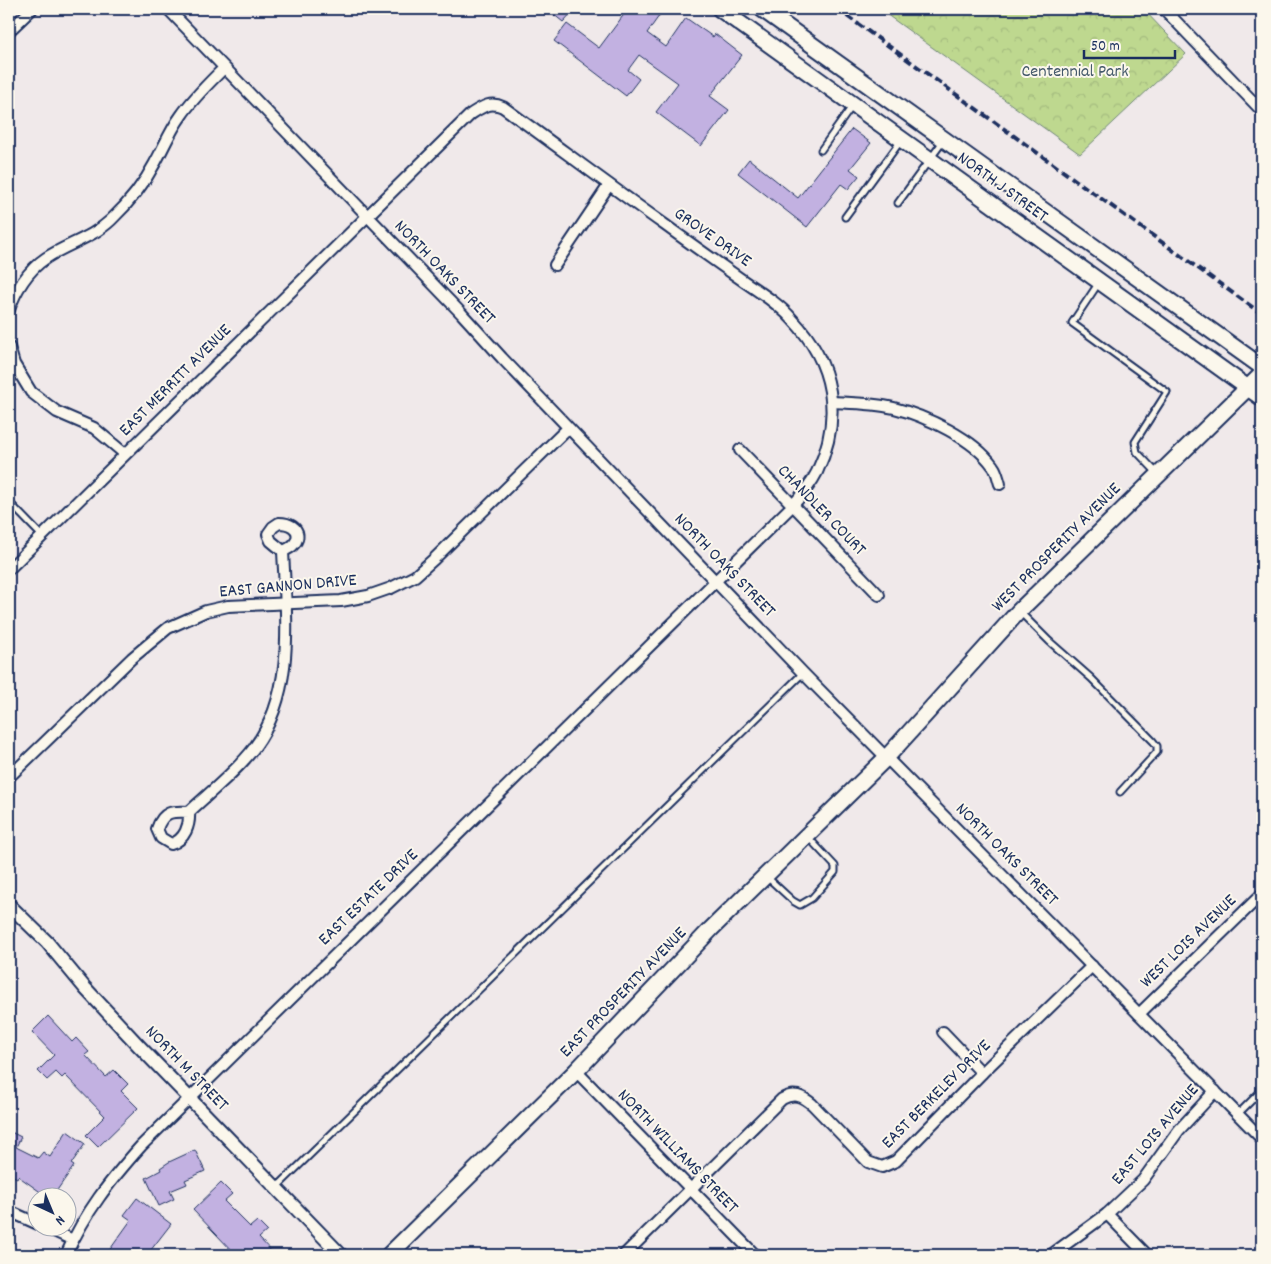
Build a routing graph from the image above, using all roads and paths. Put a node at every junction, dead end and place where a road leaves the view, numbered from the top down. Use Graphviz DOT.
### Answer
graph roads {
  1 [pos="32,9"];
  2 [pos="168,9"];
  3 [pos="720,9"];
  4 [pos="762,9"];
  5 [pos="1164,9"];
  6 [pos="9,31"];
  7 [pos="224,68"];
  8 [pos="853,105"];
  9 [pos="1262,111"];
  10 [pos="902,140"];
  11 [pos="945,140"];
  12 [pos="821,150"];
  13 [pos="930,160"];
  14 [pos="609,185"];
  15 [pos="898,203"];
  16 [pos="366,216"];
  17 [pos="845,217"];
  18 [pos="554,265"];
  19 [pos="1099,281"];
  20 [pos="9,310"];
  21 [pos="9,347"];
  22 [pos="1262,367"];
  23 [pos="1262,374"];
  24 [pos="1248,387"];
  25 [pos="1262,398"];
  26 [pos="832,402"];
  27 [pos="568,428"];
  28 [pos="740,450"];
  29 [pos="125,454"];
  30 [pos="1159,475"];
  31 [pos="1000,484"];
  32 [pos="9,502"];
  33 [pos="793,505"];
  34 [pos="42,536"];
  35 [pos="283,551"];
  36 [pos="9,569"];
  37 [pos="716,580"];
  38 [pos="879,595"];
  39 [pos="285,603"];
  40 [pos="1019,611"];
  41 [pos="803,673"];
  42 [pos="887,757"];
  43 [pos="9,778"];
  44 [pos="1120,792"];
  45 [pos="189,812"];
  46 [pos="807,836"];
  47 [pos="766,876"];
  48 [pos="1262,894"];
  49 [pos="9,905"];
  50 [pos="1092,966"];
  51 [pos="1139,1014"];
  52 [pos="943,1032"];
  53 [pos="576,1071"];
  54 [pos="982,1073"];
  55 [pos="1262,1090"];
  56 [pos="1215,1091"];
  57 [pos="189,1097"];
  58 [pos="1238,1114"];
  59 [pos="1262,1139"];
  60 [pos="276,1188"];
  61 [pos="691,1190"];
  62 [pos="9,1211"];
  63 [pos="1107,1214"];
  64 [pos="28,1220"];
  65 [pos="64,1236"];
  66 [pos="73,1240"];
  67 [pos="66,1255"];
  68 [pos="341,1255"];
  69 [pos="389,1255"];
  70 [pos="624,1255"];
  71 [pos="755,1255"];
  72 [pos="1051,1255"];
  73 [pos="1146,1255"];
  1 -- 6 [label="street"];
  2 -- 7 [label="street, NORTH OAKS STREET"];
  3 -- 8 [label="main road, NORTH J STREET"];
  4 -- 11 [label="main road, NORTH J STREET"];
  5 -- 9 [label="street"];
  7 -- 16 [label="street, NORTH OAKS STREET"];
  7 -- 20 [label="street"];
  8 -- 10 [label="main road, NORTH J STREET"];
  8 -- 12 [label="lane"];
  10 -- 13 [label="main road, NORTH J STREET"];
  10 -- 17 [label="lane"];
  11 -- 13 [label="lane"];
  11 -- 22 [label="main road, NORTH J STREET"];
  13 -- 15 [label="lane"];
  13 -- 19 [label="main road, NORTH J STREET"];
  14 -- 16 [label="street, GROVE DRIVE"];
  14 -- 18 [label="street"];
  14 -- 26 [label="street, GROVE DRIVE"];
  16 -- 27 [label="street, NORTH OAKS STREET"];
  16 -- 29 [label="street, EAST MERRITT AVENUE"];
  19 -- 24 [label="main road, NORTH J STREET"];
  19 -- 30 [label="lane"];
  21 -- 29 [label="street"];
  23 -- 24 [label="main road, WEST PROSPERITY AVENUE"];
  24 -- 25 [label="main road, NORTH J STREET"];
  24 -- 30 [label="main road, WEST PROSPERITY AVENUE"];
  26 -- 31 [label="street"];
  26 -- 33 [label="street, GROVE DRIVE"];
  27 -- 37 [label="street, NORTH OAKS STREET"];
  27 -- 39 [label="street, EAST GANNON DRIVE"];
  28 -- 33 [label="street, CHANDLER COURT"];
  29 -- 34 [label="street, EAST MERRITT AVENUE"];
  30 -- 40 [label="main road, WEST PROSPERITY AVENUE"];
  32 -- 34 [label="lane"];
  33 -- 37 [label="street, GROVE DRIVE"];
  33 -- 38 [label="street, CHANDLER COURT"];
  34 -- 36 [label="street, EAST MERRITT AVENUE"];
  35 -- 39 [label="street"];
  37 -- 41 [label="street, NORTH OAKS STREET"];
  37 -- 57 [label="street, EAST ESTATE DRIVE"];
  39 -- 43 [label="street, EAST GANNON DRIVE"];
  39 -- 45 [label="street"];
  40 -- 42 [label="main road, WEST PROSPERITY AVENUE"];
  40 -- 44 [label="lane"];
  41 -- 42 [label="street, NORTH OAKS STREET"];
  41 -- 60 [label="lane"];
  42 -- 46 [label="main road, EAST PROSPERITY AVENUE"];
  42 -- 50 [label="street, NORTH OAKS STREET"];
  46 -- 47 [label="main road, EAST PROSPERITY AVENUE"];
  46 -- 47 [label="lane"];
  47 -- 53 [label="main road, EAST PROSPERITY AVENUE"];
  48 -- 51 [label="street, WEST LOIS AVENUE"];
  49 -- 57 [label="street, NORTH M STREET"];
  50 -- 51 [label="street, NORTH OAKS STREET"];
  50 -- 54 [label="street, EAST BERKELEY DRIVE"];
  51 -- 56 [label="street, NORTH OAKS STREET"];
  52 -- 54 [label="street"];
  53 -- 61 [label="street, NORTH WILLIAMS STREET"];
  53 -- 69 [label="main road, EAST PROSPERITY AVENUE"];
  54 -- 61 [label="street, EAST BERKELEY DRIVE"];
  55 -- 58 [label="lane"];
  56 -- 58 [label="street, NORTH OAKS STREET"];
  56 -- 63 [label="street, EAST LOIS AVENUE"];
  57 -- 60 [label="street, NORTH M STREET"];
  57 -- 66 [label="street, EAST ESTATE DRIVE"];
  58 -- 59 [label="street, NORTH OAKS STREET"];
  60 -- 68 [label="street, NORTH M STREET"];
  61 -- 70 [label="street, EAST BERKELEY DRIVE"];
  61 -- 71 [label="street, NORTH WILLIAMS STREET"];
  62 -- 64 [label="street"];
  63 -- 72 [label="street, EAST LOIS AVENUE"];
  63 -- 73 [label="street"];
  65 -- 66 [label="street"];
  66 -- 67 [label="street, EAST ESTATE DRIVE"];
}
